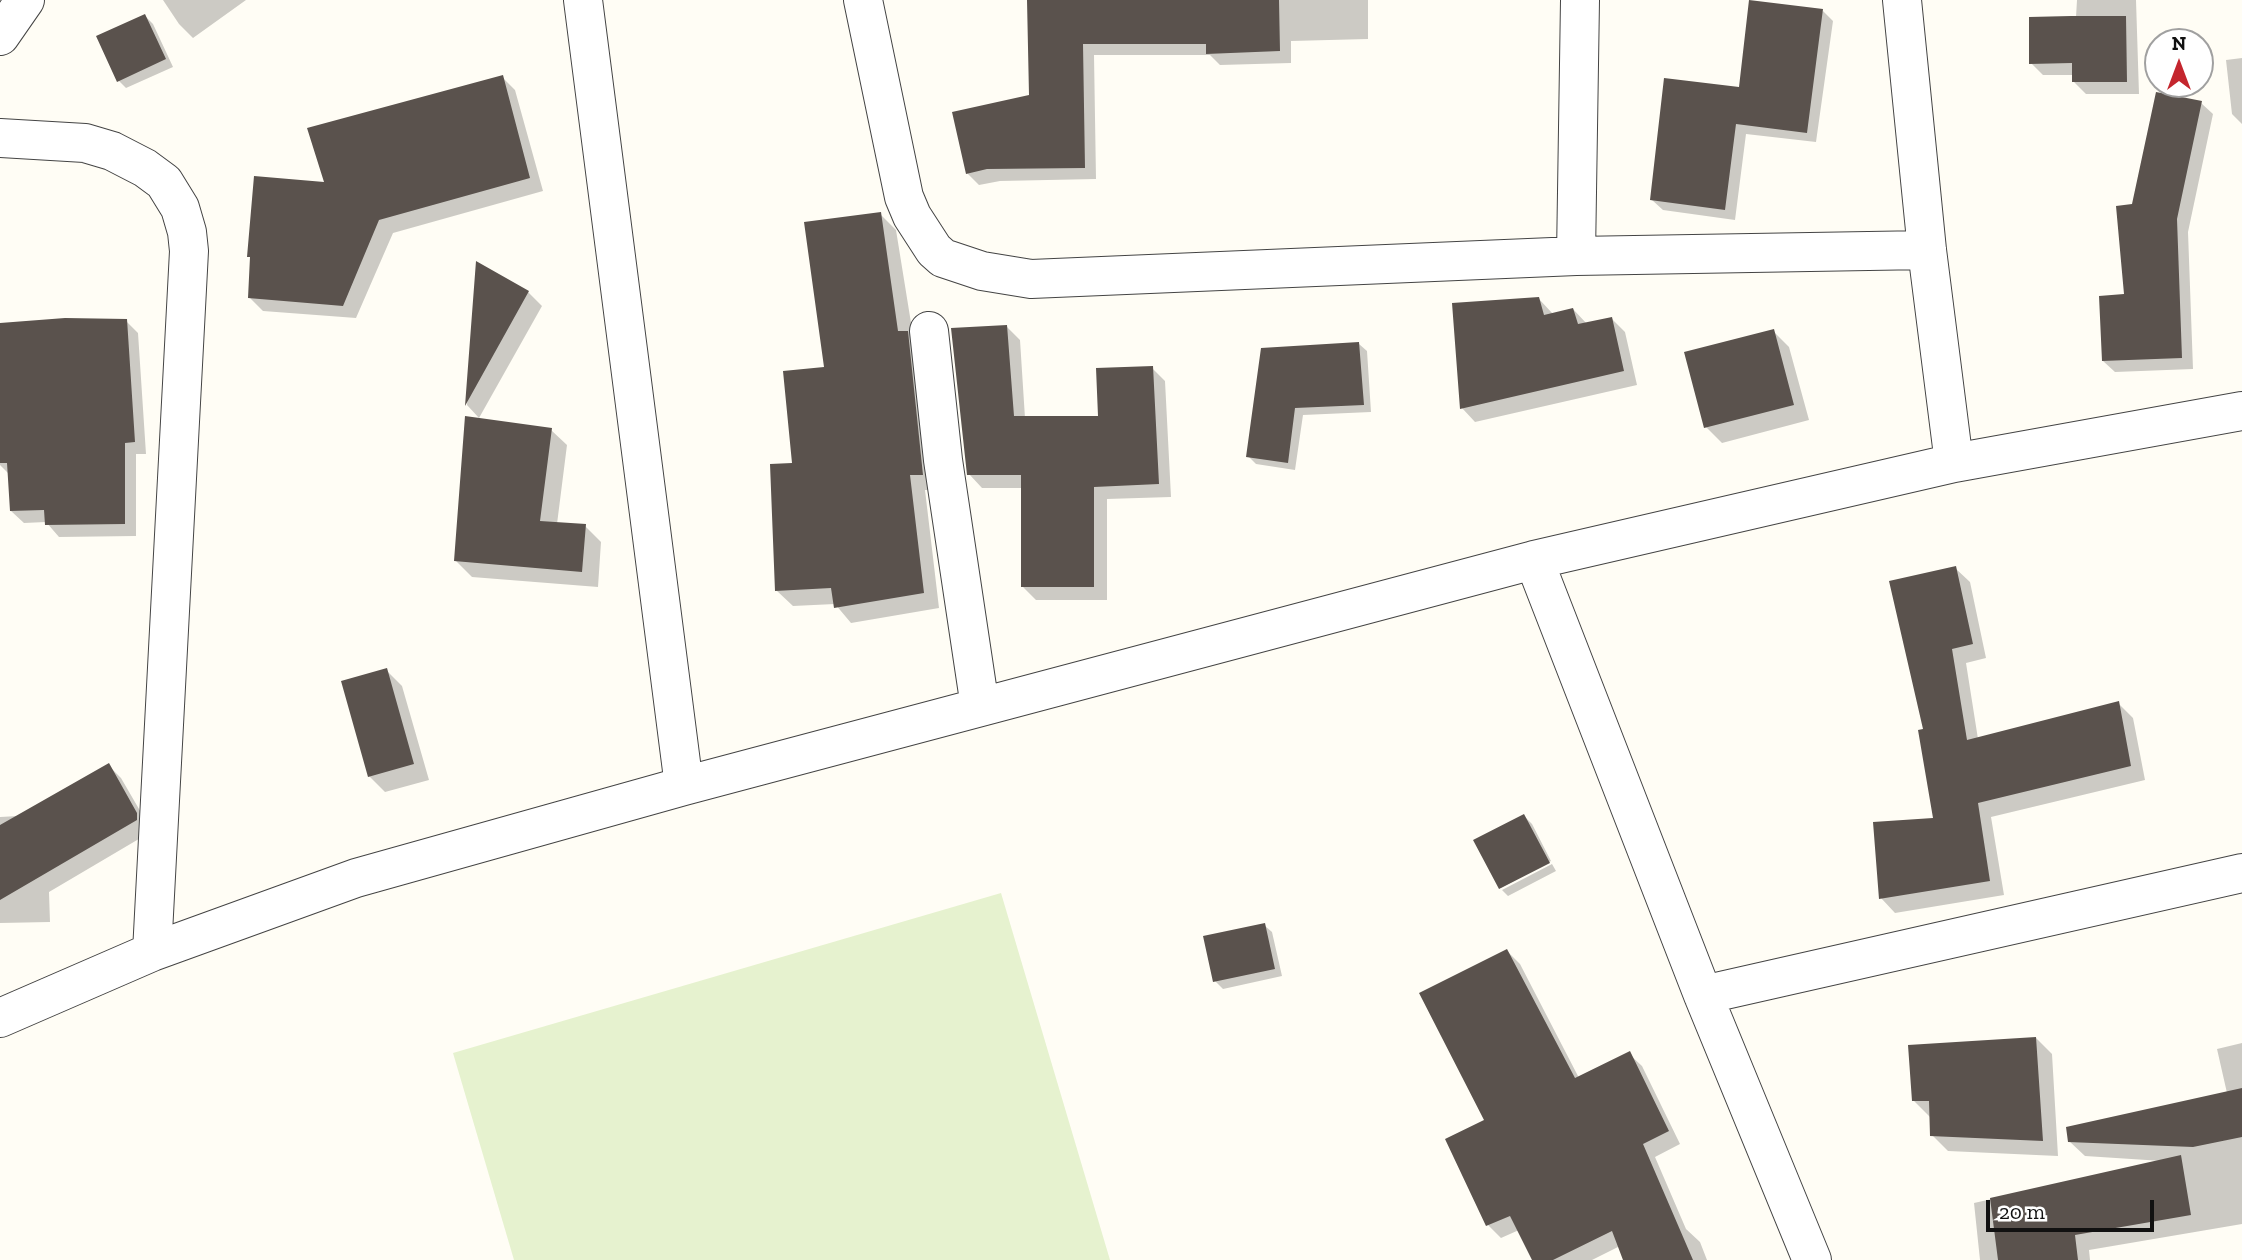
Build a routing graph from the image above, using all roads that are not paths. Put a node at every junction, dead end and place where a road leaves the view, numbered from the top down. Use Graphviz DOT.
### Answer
graph roads {
  1 [pos="25,0"];
  2 [pos="583,0"];
  3 [pos="863,0"];
  4 [pos="1580,0"];
  5 [pos="1902,0"];
  6 [pos="0,36"];
  7 [pos="0,138"];
  8 [pos="1927,250"];
  9 [pos="1576,256"];
  10 [pos="929,331"];
  11 [pos="2242,411"];
  12 [pos="1954,463"];
  13 [pos="1534,559"];
  14 [pos="980,707"];
  15 [pos="684,786"];
  16 [pos="2242,873"];
  17 [pos="152,952"];
  18 [pos="1703,995"];
  19 [pos="0,1017"];
  20 [pos="1812,1260"];
  1 -- 6 [label="street"];
  2 -- 15 [label="street"];
  3 -- 9 [label="street"];
  4 -- 9 [label="street"];
  5 -- 8 [label="street"];
  7 -- 17 [label="street"];
  8 -- 9 [label="street"];
  8 -- 12 [label="street"];
  10 -- 14 [label="street"];
  11 -- 12 [label="street"];
  12 -- 13 [label="street"];
  13 -- 14 [label="street"];
  13 -- 18 [label="street"];
  14 -- 15 [label="street"];
  15 -- 17 [label="street"];
  16 -- 18 [label="street"];
  17 -- 19 [label="street"];
  18 -- 20 [label="street"];
}
